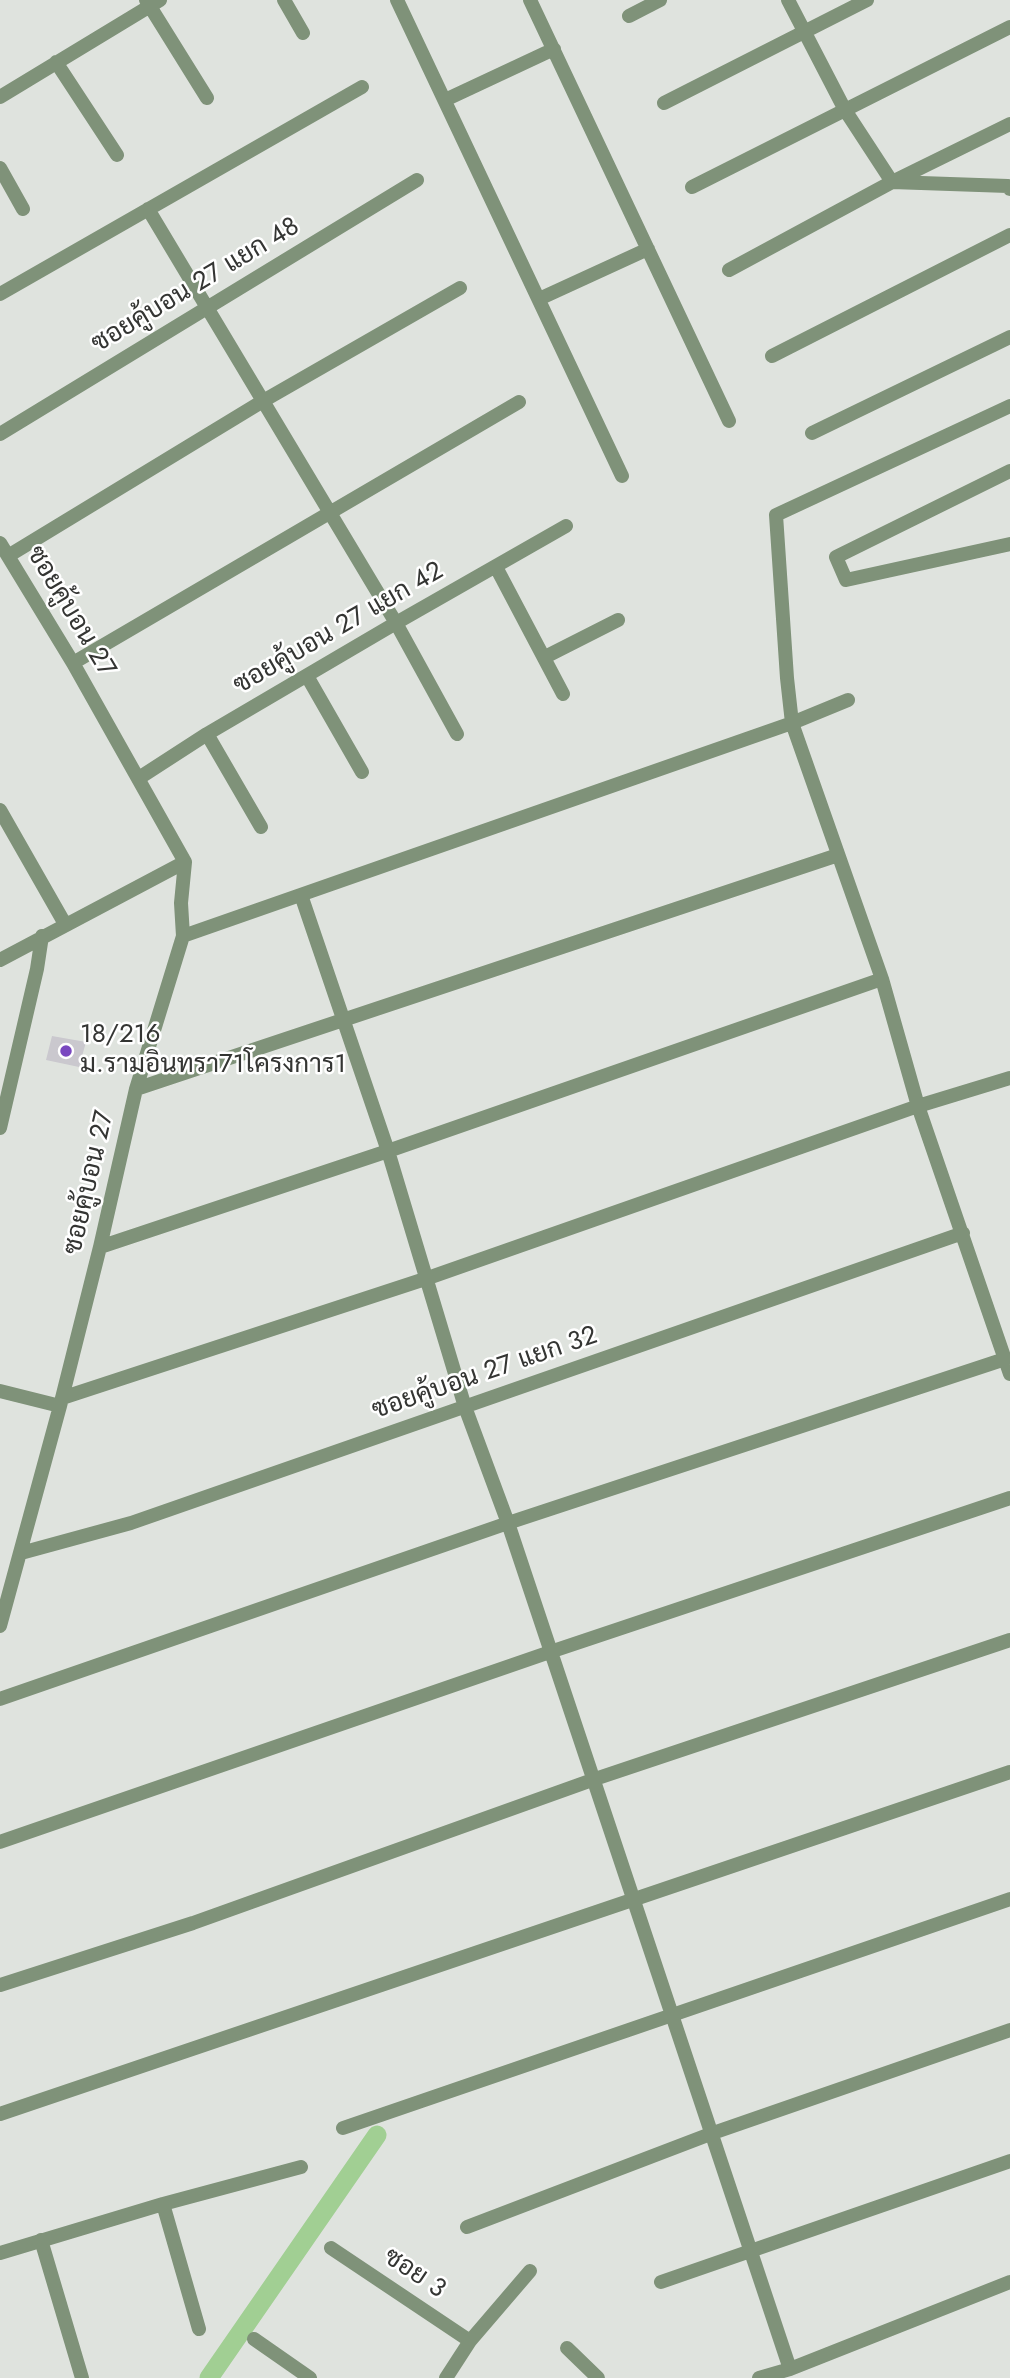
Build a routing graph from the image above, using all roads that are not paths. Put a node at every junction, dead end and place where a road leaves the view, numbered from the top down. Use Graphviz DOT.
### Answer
graph roads {
  1 [pos="284,0"];
  2 [pos="397,0"];
  3 [pos="530,0"];
  4 [pos="660,0"];
  5 [pos="788,0"];
  6 [pos="867,0"];
  7 [pos="152,2"];
  8 [pos="629,16"];
  9 [pos="1010,27"];
  10 [pos="804,32"];
  11 [pos="303,33"];
  12 [pos="554,49"];
  13 [pos="56,62"];
  14 [pos="362,87"];
  15 [pos="0,97"];
  16 [pos="207,98"];
  17 [pos="444,100"];
  18 [pos="664,103"];
  19 [pos="845,110"];
  20 [pos="1010,124"];
  21 [pos="117,155"];
  22 [pos="0,168"];
  23 [pos="417,180"];
  24 [pos="892,182"];
  25 [pos="692,187"];
  26 [pos="1009,187"];
  27 [pos="23,209"];
  28 [pos="148,209"];
  29 [pos="1010,235"];
  30 [pos="648,249"];
  31 [pos="729,270"];
  32 [pos="460,288"];
  33 [pos="0,294"];
  34 [pos="539,299"];
  35 [pos="207,307"];
  36 [pos="1010,337"];
  37 [pos="772,356"];
  38 [pos="263,401"];
  39 [pos="519,402"];
  40 [pos="1010,406"];
  41 [pos="729,421"];
  42 [pos="813,433"];
  43 [pos="0,434"];
  44 [pos="1010,471"];
  45 [pos="622,476"];
  46 [pos="330,513"];
  47 [pos="566,526"];
  48 [pos="1010,544"];
  49 [pos="4,550"];
  50 [pos="496,567"];
  51 [pos="618,620"];
  52 [pos="396,622"];
  53 [pos="545,657"];
  54 [pos="73,663"];
  55 [pos="307,676"];
  56 [pos="563,694"];
  57 [pos="848,700"];
  58 [pos="792,723"];
  59 [pos="207,734"];
  60 [pos="457,734"];
  61 [pos="362,772"];
  62 [pos="139,778"];
  63 [pos="3,820"];
  64 [pos="261,827"];
  65 [pos="838,855"];
  66 [pos="185,862"];
  67 [pos="301,895"];
  68 [pos="65,924"];
  69 [pos="42,936"];
  70 [pos="183,936"];
  71 [pos="0,960"];
  72 [pos="882,979"];
  73 [pos="344,1020"];
  74 [pos="1010,1078"];
  75 [pos="136,1089"];
  76 [pos="918,1106"];
  77 [pos="0,1128"];
  78 [pos="388,1151"];
  79 [pos="963,1233"];
  80 [pos="100,1247"];
  81 [pos="428,1278"];
  82 [pos="1005,1359"];
  83 [pos="1010,1374"];
  84 [pos="0,1391"];
  85 [pos="61,1402"];
  86 [pos="465,1407"];
  87 [pos="1010,1498"];
  88 [pos="508,1523"];
  89 [pos="21,1553"];
  90 [pos="0,1626"];
  91 [pos="1010,1640"];
  92 [pos="550,1652"];
  93 [pos="0,1699"];
  94 [pos="1010,1772"];
  95 [pos="595,1779"];
  96 [pos="0,1842"];
  97 [pos="634,1899"];
  98 [pos="1010,1899"];
  99 [pos="0,1985"];
  100 [pos="674,2016"];
  101 [pos="1010,2030"];
  102 [pos="0,2114"];
  103 [pos="343,2128"];
  104 [pos="713,2133"];
  105 [pos="1010,2161"];
  106 [pos="301,2167"];
  107 [pos="163,2204"];
  108 [pos="467,2227"];
  109 [pos="41,2240"];
  110 [pos="331,2248"];
  111 [pos="751,2251"];
  112 [pos="0,2253"];
  113 [pos="530,2271"];
  114 [pos="661,2282"];
  115 [pos="1010,2282"];
  116 [pos="199,2329"];
  117 [pos="254,2339"];
  118 [pos="470,2342"];
  119 [pos="567,2348"];
  120 [pos="790,2369"];
  121 [pos="82,2378"];
  122 [pos="310,2378"];
  123 [pos="446,2378"];
  124 [pos="598,2378"];
  125 [pos="759,2378"];
  1 -- 11 [label="street"];
  2 -- 17 [label="street"];
  3 -- 12 [label="street"];
  4 -- 8 [label="street"];
  5 -- 10 [label="street"];
  6 -- 10 [label="street"];
  7 -- 13 [label="street"];
  7 -- 16 [label="street"];
  9 -- 19 [label="street"];
  10 -- 18 [label="street"];
  10 -- 19 [label="street"];
  12 -- 17 [label="street"];
  12 -- 30 [label="street"];
  13 -- 15 [label="street"];
  13 -- 21 [label="street"];
  14 -- 28 [label="street"];
  17 -- 34 [label="street"];
  19 -- 24 [label="street"];
  19 -- 25 [label="street"];
  20 -- 24 [label="street"];
  22 -- 27 [label="street"];
  23 -- 35 [label="street, ซอยคู้บอน 27 แยก 48"];
  24 -- 26 [label="street"];
  24 -- 31 [label="street"];
  28 -- 33 [label="street"];
  28 -- 35 [label="street"];
  29 -- 37 [label="street"];
  30 -- 34 [label="street"];
  30 -- 41 [label="street"];
  32 -- 38 [label="street"];
  34 -- 45 [label="street"];
  35 -- 38 [label="street"];
  35 -- 43 [label="street, ซอยคู้บอน 27 แยก 48"];
  36 -- 42 [label="street"];
  38 -- 46 [label="street"];
  38 -- 49 [label="street"];
  39 -- 46 [label="street"];
  40 -- 58 [label="street"];
  44 -- 48 [label="street"];
  46 -- 52 [label="street"];
  46 -- 54 [label="street"];
  47 -- 50 [label="street, ซอยคู้บอน 27 แยก 42"];
  49 -- 54 [label="street, ซอยคู้บอน 27"];
  50 -- 52 [label="street, ซอยคู้บอน 27 แยก 42"];
  50 -- 53 [label="street"];
  51 -- 53 [label="street"];
  52 -- 55 [label="street, ซอยคู้บอน 27 แยก 42"];
  52 -- 60 [label="street"];
  53 -- 56 [label="street"];
  54 -- 62 [label="street, ซอยคู้บอน 27"];
  55 -- 59 [label="street, ซอยคู้บอน 27 แยก 42"];
  55 -- 61 [label="street"];
  57 -- 58 [label="street"];
  58 -- 65 [label="street"];
  58 -- 67 [label="street"];
  59 -- 62 [label="street, ซอยคู้บอน 27 แยก 42"];
  59 -- 64 [label="street"];
  62 -- 66 [label="street, ซอยคู้บอน 27"];
  63 -- 68 [label="street"];
  65 -- 72 [label="street"];
  65 -- 73 [label="street"];
  66 -- 68 [label="street"];
  66 -- 70 [label="street, ซอยคู้บอน 27"];
  67 -- 70 [label="street"];
  67 -- 73 [label="street"];
  68 -- 69 [label="street"];
  69 -- 71 [label="street"];
  69 -- 77 [label="street"];
  70 -- 75 [label="street, ซอยคู้บอน 27"];
  72 -- 76 [label="street"];
  72 -- 78 [label="street"];
  73 -- 75 [label="street"];
  73 -- 78 [label="street"];
  74 -- 76 [label="street"];
  75 -- 80 [label="street, ซอยคู้บอน 27"];
  76 -- 79 [label="street"];
  76 -- 81 [label="street"];
  78 -- 80 [label="street"];
  78 -- 81 [label="street"];
  79 -- 82 [label="street"];
  79 -- 86 [label="street, ซอยคู้บอน 27 แยก 32"];
  80 -- 85 [label="street, ซอยคู้บอน 27"];
  81 -- 85 [label="street"];
  81 -- 86 [label="street"];
  82 -- 83 [label="street"];
  82 -- 88 [label="street"];
  84 -- 85 [label="street"];
  85 -- 89 [label="street, ซอยคู้บอน 27"];
  86 -- 88 [label="street"];
  86 -- 89 [label="street, ซอยคู้บอน 27 แยก 32"];
  87 -- 92 [label="street"];
  88 -- 92 [label="street"];
  88 -- 93 [label="street"];
  89 -- 90 [label="street, ซอยคู้บอน 27"];
  91 -- 95 [label="street"];
  92 -- 95 [label="street"];
  92 -- 96 [label="street"];
  94 -- 97 [label="street"];
  95 -- 97 [label="street"];
  95 -- 99 [label="street"];
  97 -- 100 [label="street"];
  97 -- 102 [label="street"];
  98 -- 100 [label="street"];
  100 -- 103 [label="street"];
  100 -- 104 [label="street"];
  101 -- 104 [label="street"];
  104 -- 108 [label="street"];
  104 -- 111 [label="street"];
  105 -- 111 [label="street"];
  106 -- 107 [label="street"];
  107 -- 109 [label="street"];
  107 -- 116 [label="street"];
  109 -- 112 [label="street"];
  109 -- 121 [label="street"];
  110 -- 118 [label="street, ซอย 3"];
  111 -- 114 [label="street"];
  111 -- 120 [label="street"];
  113 -- 118 [label="street"];
  115 -- 120 [label="street"];
  117 -- 122 [label="street"];
  118 -- 123 [label="street"];
  119 -- 124 [label="street"];
  120 -- 125 [label="street"];
}
